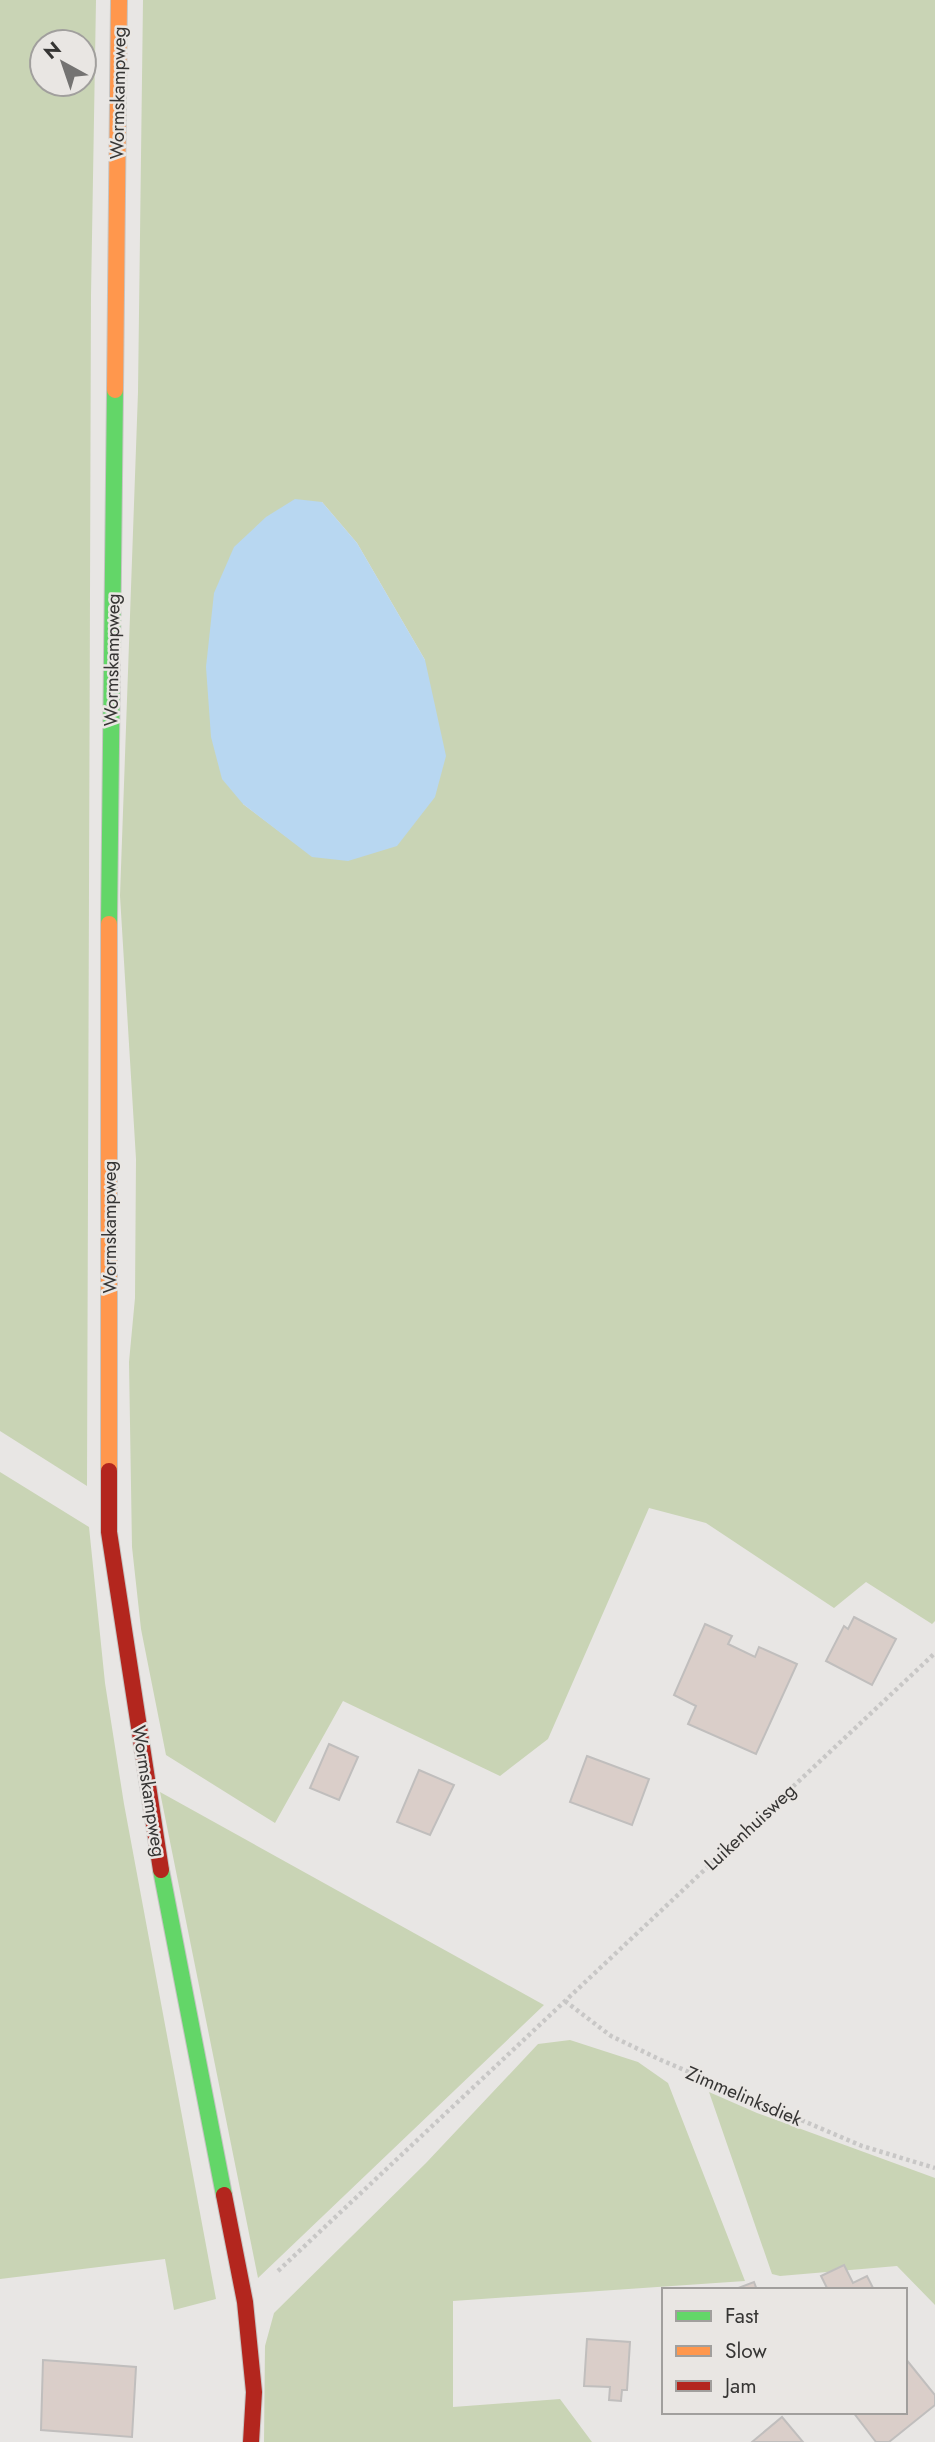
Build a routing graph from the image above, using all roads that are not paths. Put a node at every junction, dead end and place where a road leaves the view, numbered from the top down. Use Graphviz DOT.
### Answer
graph roads {
  1 [pos="119,0"];
  2 [pos="251,2442"];
  1 -- 2 [label="street, Wormskampweg"];
}
